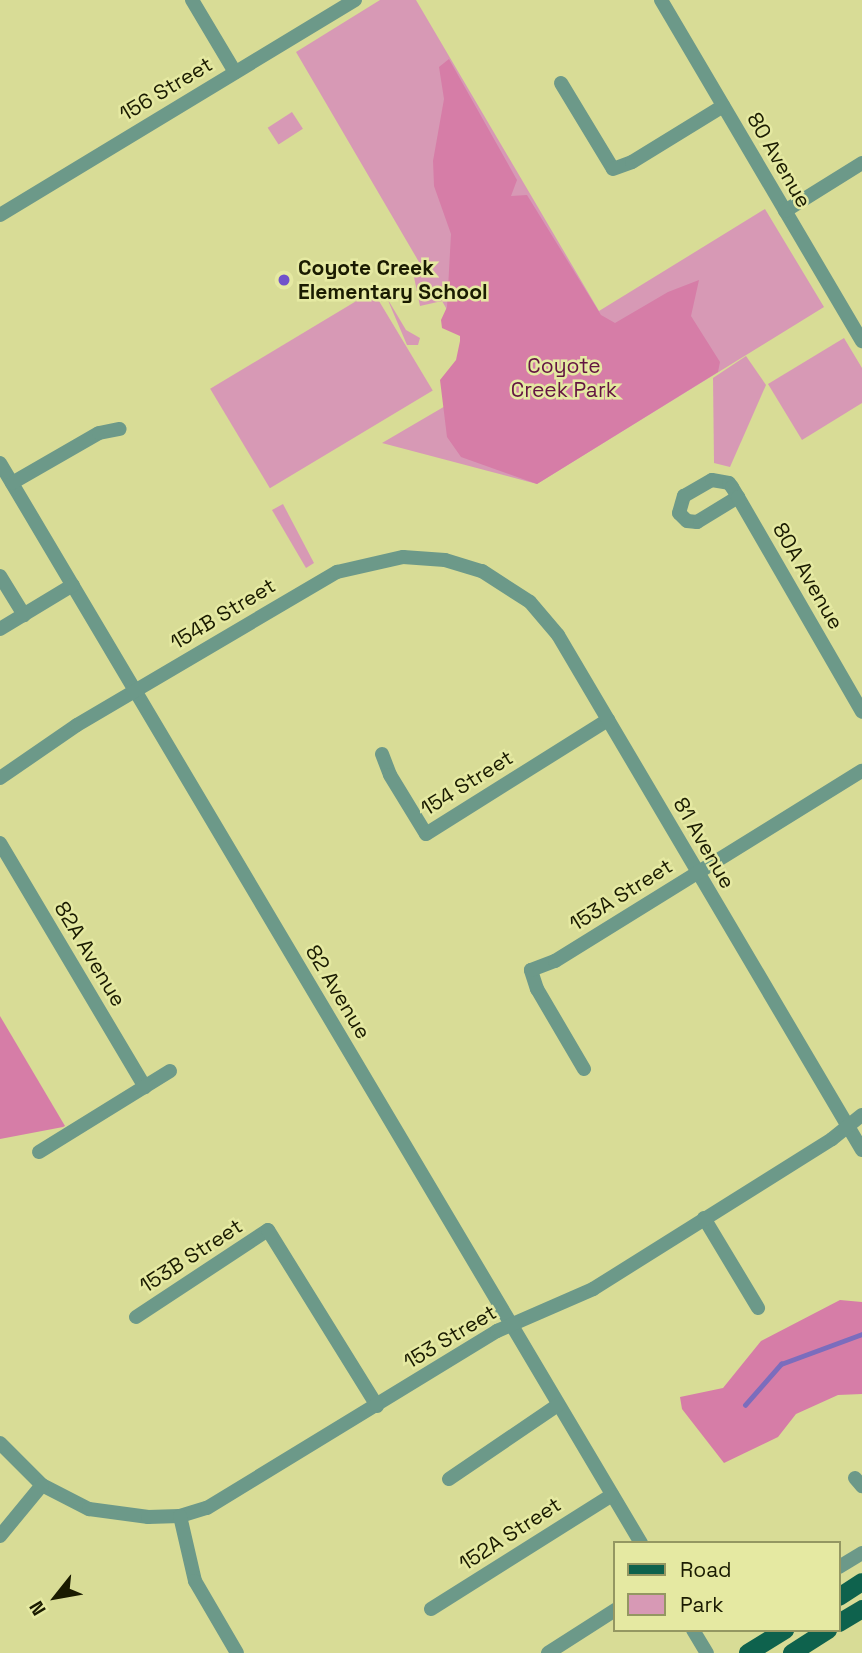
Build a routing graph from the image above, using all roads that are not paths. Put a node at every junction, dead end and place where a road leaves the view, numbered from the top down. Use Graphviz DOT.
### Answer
graph roads {
  1 [pos="192,0"];
  2 [pos="355,0"];
  3 [pos="661,0"];
  4 [pos="235,72"];
  5 [pos="561,83"];
  6 [pos="723,106"];
  7 [pos="862,163"];
  8 [pos="785,211"];
  9 [pos="0,215"];
  10 [pos="862,341"];
  11 [pos="120,429"];
  12 [pos="0,463"];
  13 [pos="12,483"];
  14 [pos="738,497"];
  15 [pos="490,575"];
  16 [pos="0,576"];
  17 [pos="73,585"];
  18 [pos="23,615"];
  19 [pos="0,629"];
  20 [pos="135,690"];
  21 [pos="862,712"];
  22 [pos="608,720"];
  23 [pos="382,754"];
  24 [pos="862,771"];
  25 [pos="0,778"];
  26 [pos="0,843"];
  27 [pos="697,873"];
  28 [pos="584,1069"];
  29 [pos="170,1071"];
  30 [pos="145,1087"];
  31 [pos="862,1115"];
  32 [pos="846,1125"];
  33 [pos="862,1150"];
  34 [pos="38,1152"];
  35 [pos="704,1218"];
  36 [pos="758,1308"];
  37 [pos="136,1317"];
  38 [pos="511,1324"];
  39 [pos="558,1405"];
  40 [pos="377,1406"];
  41 [pos="0,1443"];
  42 [pos="449,1479"];
  43 [pos="42,1485"];
  44 [pos="612,1495"];
  45 [pos="180,1516"];
  46 [pos="0,1536"];
  47 [pos="640,1541"];
  48 [pos="862,1553"];
  49 [pos="841,1566"];
  50 [pos="862,1582"];
  51 [pos="841,1596"];
  52 [pos="431,1609"];
  53 [pos="862,1609"];
  54 [pos="614,1610"];
  55 [pos="841,1622"];
  56 [pos="694,1632"];
  57 [pos="782,1632"];
  58 [pos="825,1632"];
  59 [pos="237,1653"];
  60 [pos="548,1653"];
  61 [pos="707,1653"];
  62 [pos="748,1653"];
  63 [pos="792,1653"];
  1 -- 4 [label="street"];
  2 -- 4 [label="street, 156 Street"];
  3 -- 6 [label="street, 80 Avenue"];
  4 -- 9 [label="street, 156 Street"];
  5 -- 6 [label="street"];
  6 -- 8 [label="street, 80 Avenue"];
  7 -- 8 [label="street"];
  8 -- 10 [label="street, 80 Avenue"];
  11 -- 13 [label="street"];
  12 -- 13 [label="street, 82 Avenue"];
  13 -- 17 [label="street, 82 Avenue"];
  14 -- 21 [label="street, 80A Avenue"];
  15 -- 20 [label="street, 154B Street"];
  15 -- 22 [label="street, 81 Avenue"];
  16 -- 18 [label="street"];
  17 -- 18 [label="street"];
  17 -- 20 [label="street, 82 Avenue"];
  18 -- 19 [label="street"];
  20 -- 25 [label="street, 154B Street"];
  20 -- 38 [label="street, 82 Avenue"];
  22 -- 23 [label="street, 154 Street"];
  22 -- 27 [label="street, 81 Avenue"];
  24 -- 27 [label="street, 153A Street"];
  26 -- 30 [label="street, 82A Avenue"];
  27 -- 28 [label="street, 153A Street"];
  27 -- 32 [label="street, 81 Avenue"];
  29 -- 30 [label="street"];
  30 -- 34 [label="street"];
  31 -- 32 [label="street, 153 Street"];
  32 -- 33 [label="street, 81 Avenue"];
  32 -- 35 [label="street, 153 Street"];
  35 -- 36 [label="street"];
  35 -- 38 [label="street, 153 Street"];
  37 -- 40 [label="street, 153B Street"];
  38 -- 39 [label="street, 82 Avenue"];
  38 -- 40 [label="street, 153 Street"];
  39 -- 42 [label="street"];
  39 -- 44 [label="street, 82 Avenue"];
  40 -- 45 [label="street, 153 Street"];
  41 -- 43 [label="street, 153 Street"];
  43 -- 45 [label="street, 153 Street"];
  43 -- 46 [label="street"];
  44 -- 47 [label="street, 82 Avenue"];
  44 -- 52 [label="street, 152A Street"];
  45 -- 59 [label="street"];
  48 -- 49 [label="street"];
  50 -- 51 [label="main road"];
  53 -- 55 [label="main road"];
  54 -- 60 [label="street"];
  56 -- 61 [label="street"];
  57 -- 62 [label="main road"];
  58 -- 63 [label="main road"];
}
